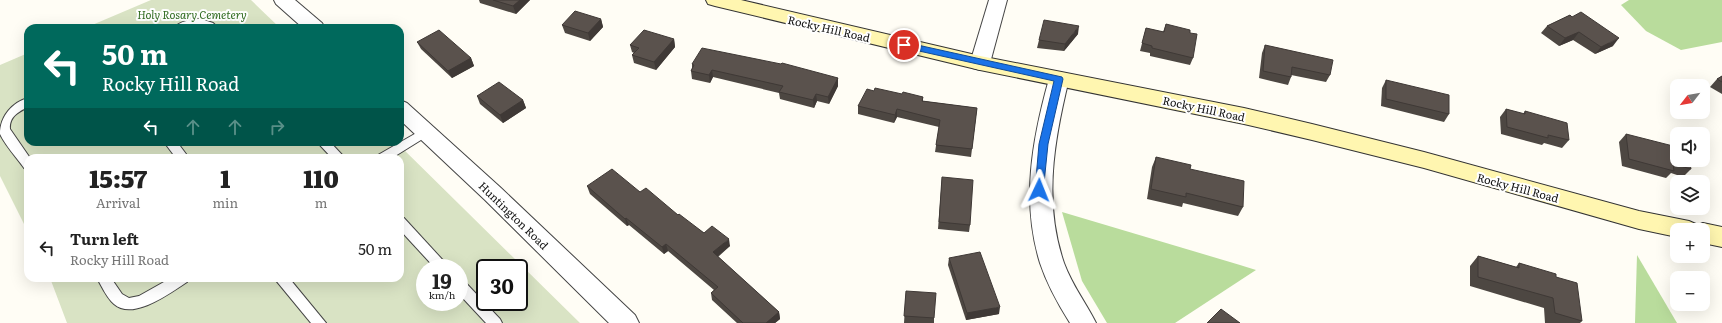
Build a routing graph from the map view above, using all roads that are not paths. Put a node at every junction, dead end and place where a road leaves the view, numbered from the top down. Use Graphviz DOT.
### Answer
graph roads {
  1 [pos="284,0"];
  2 [pos="715,0"];
  3 [pos="998,0"];
  4 [pos="193,24"];
  5 [pos="207,24"];
  6 [pos="311,24"];
  7 [pos="980,63"];
  8 [pos="1059,79"];
  9 [pos="24,105"];
  10 [pos="404,112"];
  11 [pos="425,132"];
  12 [pos="404,145"];
  13 [pos="174,146"];
  14 [pos="327,146"];
  15 [pos="402,146"];
  16 [pos="180,154"];
  17 [pos="335,154"];
  18 [pos="389,154"];
  19 [pos="24,160"];
  20 [pos="404,226"];
  21 [pos="1670,226"];
  22 [pos="1710,234"];
  23 [pos="1722,237"];
  24 [pos="435,259"];
  25 [pos="107,282"];
  26 [pos="175,282"];
  27 [pos="284,282"];
  28 [pos="468,294"];
  29 [pos="319,323"];
  30 [pos="495,323"];
  31 [pos="626,323"];
  32 [pos="1083,323"];
  1 -- 6 [label="street"];
  2 -- 7 [label="street, Rocky Hill Road"];
  3 -- 7 [label="street"];
  4 -- 5 [label="lane"];
  7 -- 8 [label="street, Rocky Hill Road"];
  8 -- 21 [label="street, Rocky Hill Road"];
  8 -- 32 [label="street"];
  9 -- 19 [label="lane"];
  10 -- 11 [label="street, Huntington Road"];
  11 -- 12 [label="lane"];
  11 -- 31 [label="street, Huntington Road"];
  13 -- 16 [label="lane"];
  14 -- 17 [label="lane"];
  15 -- 18 [label="lane"];
  20 -- 24 [label="lane"];
  22 -- 23 [label="street"];
  25 -- 26 [label="lane"];
  27 -- 29 [label="lane"];
  28 -- 30 [label="lane"];
}
